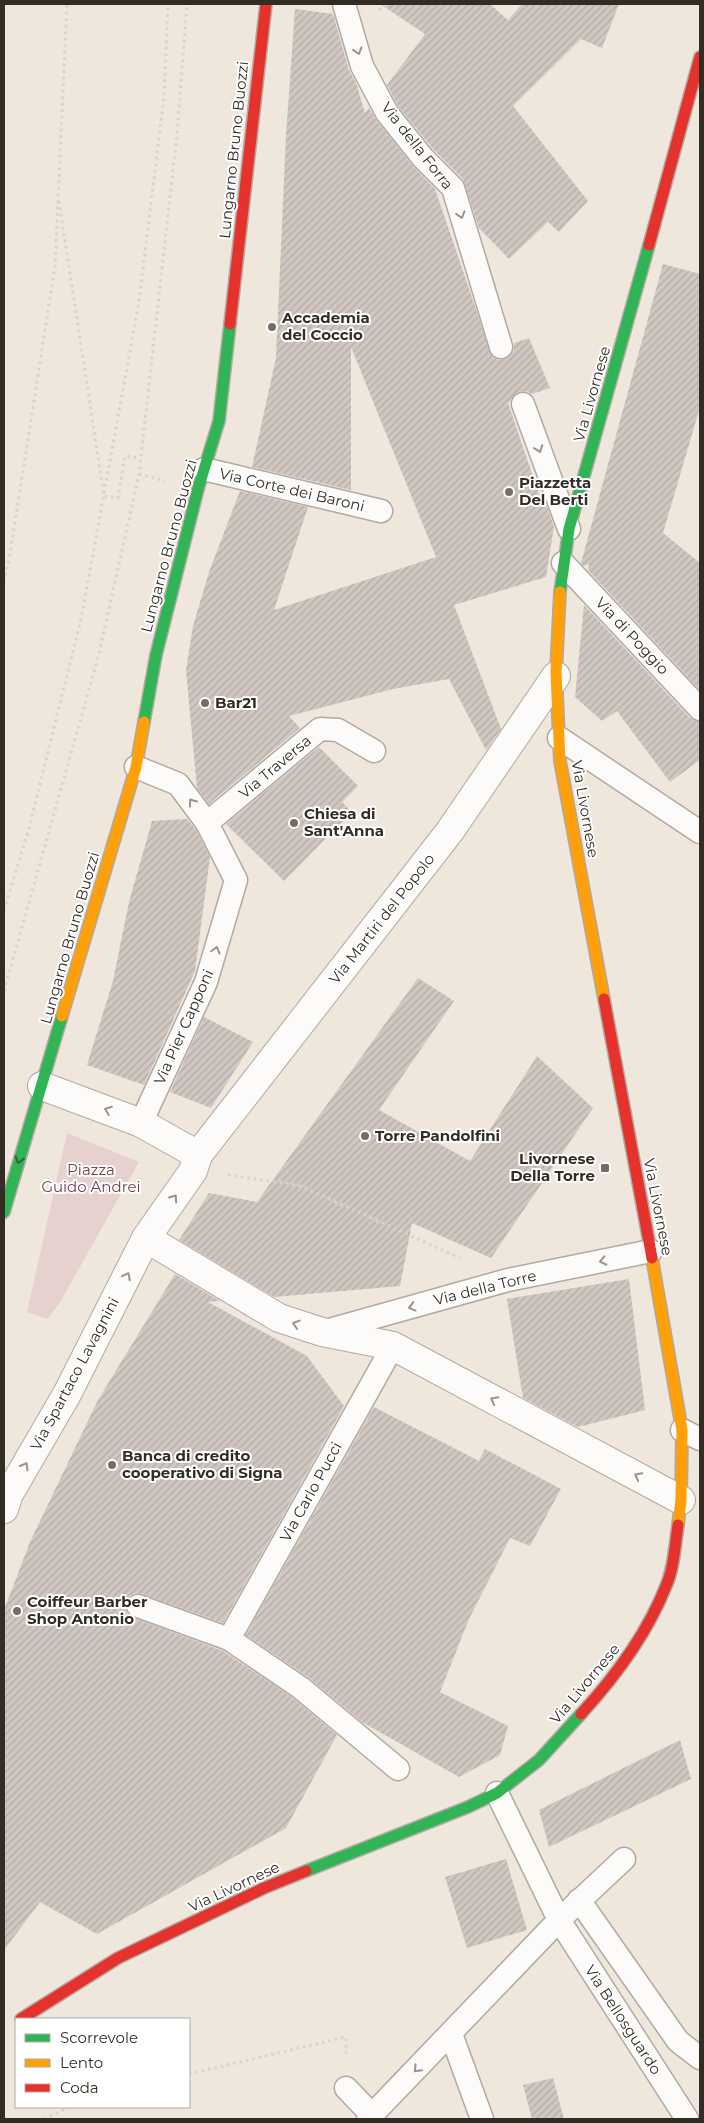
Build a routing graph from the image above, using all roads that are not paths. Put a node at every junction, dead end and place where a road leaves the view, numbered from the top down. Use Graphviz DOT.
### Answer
graph roads {
  1 [pos="266,4"];
  2 [pos="344,4"];
  3 [pos="700,57"];
  4 [pos="501,347"];
  5 [pos="522,404"];
  6 [pos="204,469"];
  7 [pos="381,512"];
  8 [pos="569,529"];
  9 [pos="563,563"];
  10 [pos="556,676"];
  11 [pos="700,709"];
  12 [pos="559,738"];
  13 [pos="374,751"];
  14 [pos="136,767"];
  15 [pos="207,823"];
  16 [pos="700,832"];
  17 [pos="42,1086"];
  18 [pos="141,1122"];
  19 [pos="196,1163"];
  20 [pos="4,1212"];
  21 [pos="146,1238"];
  22 [pos="651,1251"];
  23 [pos="322,1332"];
  24 [pos="393,1346"];
  25 [pos="691,1434"];
  26 [pos="681,1500"];
  27 [pos="4,1509"];
  28 [pos="138,1606"];
  29 [pos="229,1639"];
  30 [pos="398,1769"];
  31 [pos="497,1792"];
  32 [pos="624,1859"];
  33 [pos="579,1900"];
  34 [pos="559,1920"];
  35 [pos="24,2018"];
  36 [pos="451,2034"];
  37 [pos="700,2058"];
  38 [pos="346,2088"];
  39 [pos="370,2117"];
  40 [pos="482,2119"];
  41 [pos="687,2119"];
  1 -- 6 [label="main road, Lungarno Bruno Buozzi"];
  2 -- 4 [label="lane, Via della Forra, one-way"];
  3 -- 8 [label="main road, Via Livornese"];
  5 -- 8 [label="lane, one-way"];
  6 -- 7 [label="lane, Via Corte dei Baroni"];
  6 -- 14 [label="main road, Lungarno Bruno Buozzi"];
  8 -- 9 [label="main road, Via Livornese"];
  9 -- 10 [label="main road, Via Livornese"];
  9 -- 11 [label="lane, Via di Poggio"];
  10 -- 12 [label="main road, Via Livornese"];
  10 -- 19 [label="street, Via Martiri del Popolo"];
  12 -- 16 [label="lane"];
  12 -- 22 [label="main road, Via Livornese"];
  13 -- 15 [label="lane, Via Traversa"];
  15 -- 14 [label="lane, Via Pier Capponi, one-way"];
  14 -- 17 [label="main road, Lungarno Bruno Buozzi"];
  18 -- 15 [label="lane, Via Pier Capponi, one-way"];
  18 -- 17 [label="street, one-way"];
  17 -- 20 [label="main road, one-way"];
  18 -- 19 [label="street"];
  21 -- 19 [label="street, Via Martiri del Popolo, one-way"];
  23 -- 21 [label="street, one-way"];
  27 -- 21 [label="street, Via Spartaco Lavagnini, one-way"];
  22 -- 23 [label="lane, Via della Torre, one-way"];
  22 -- 25 [label="main road, Via Livornese"];
  23 -- 24 [label="street"];
  26 -- 24 [label="street, one-way"];
  24 -- 29 [label="lane, Via Carlo Pucci"];
  25 -- 26 [label="main road, Via Livornese"];
  26 -- 31 [label="main road, Via Livornese"];
  28 -- 29 [label="lane"];
  29 -- 30 [label="lane"];
  31 -- 34 [label="lane, Via Bellosguardo"];
  31 -- 35 [label="main road, Via Livornese"];
  32 -- 33 [label="lane"];
  33 -- 34 [label="lane"];
  33 -- 37 [label="lane, Via Bellosguardo"];
  34 -- 36 [label="lane"];
  34 -- 41 [label="lane, Via Bellosguardo"];
  36 -- 39 [label="lane, one-way"];
  36 -- 40 [label="lane"];
  38 -- 39 [label="lane"];
}
